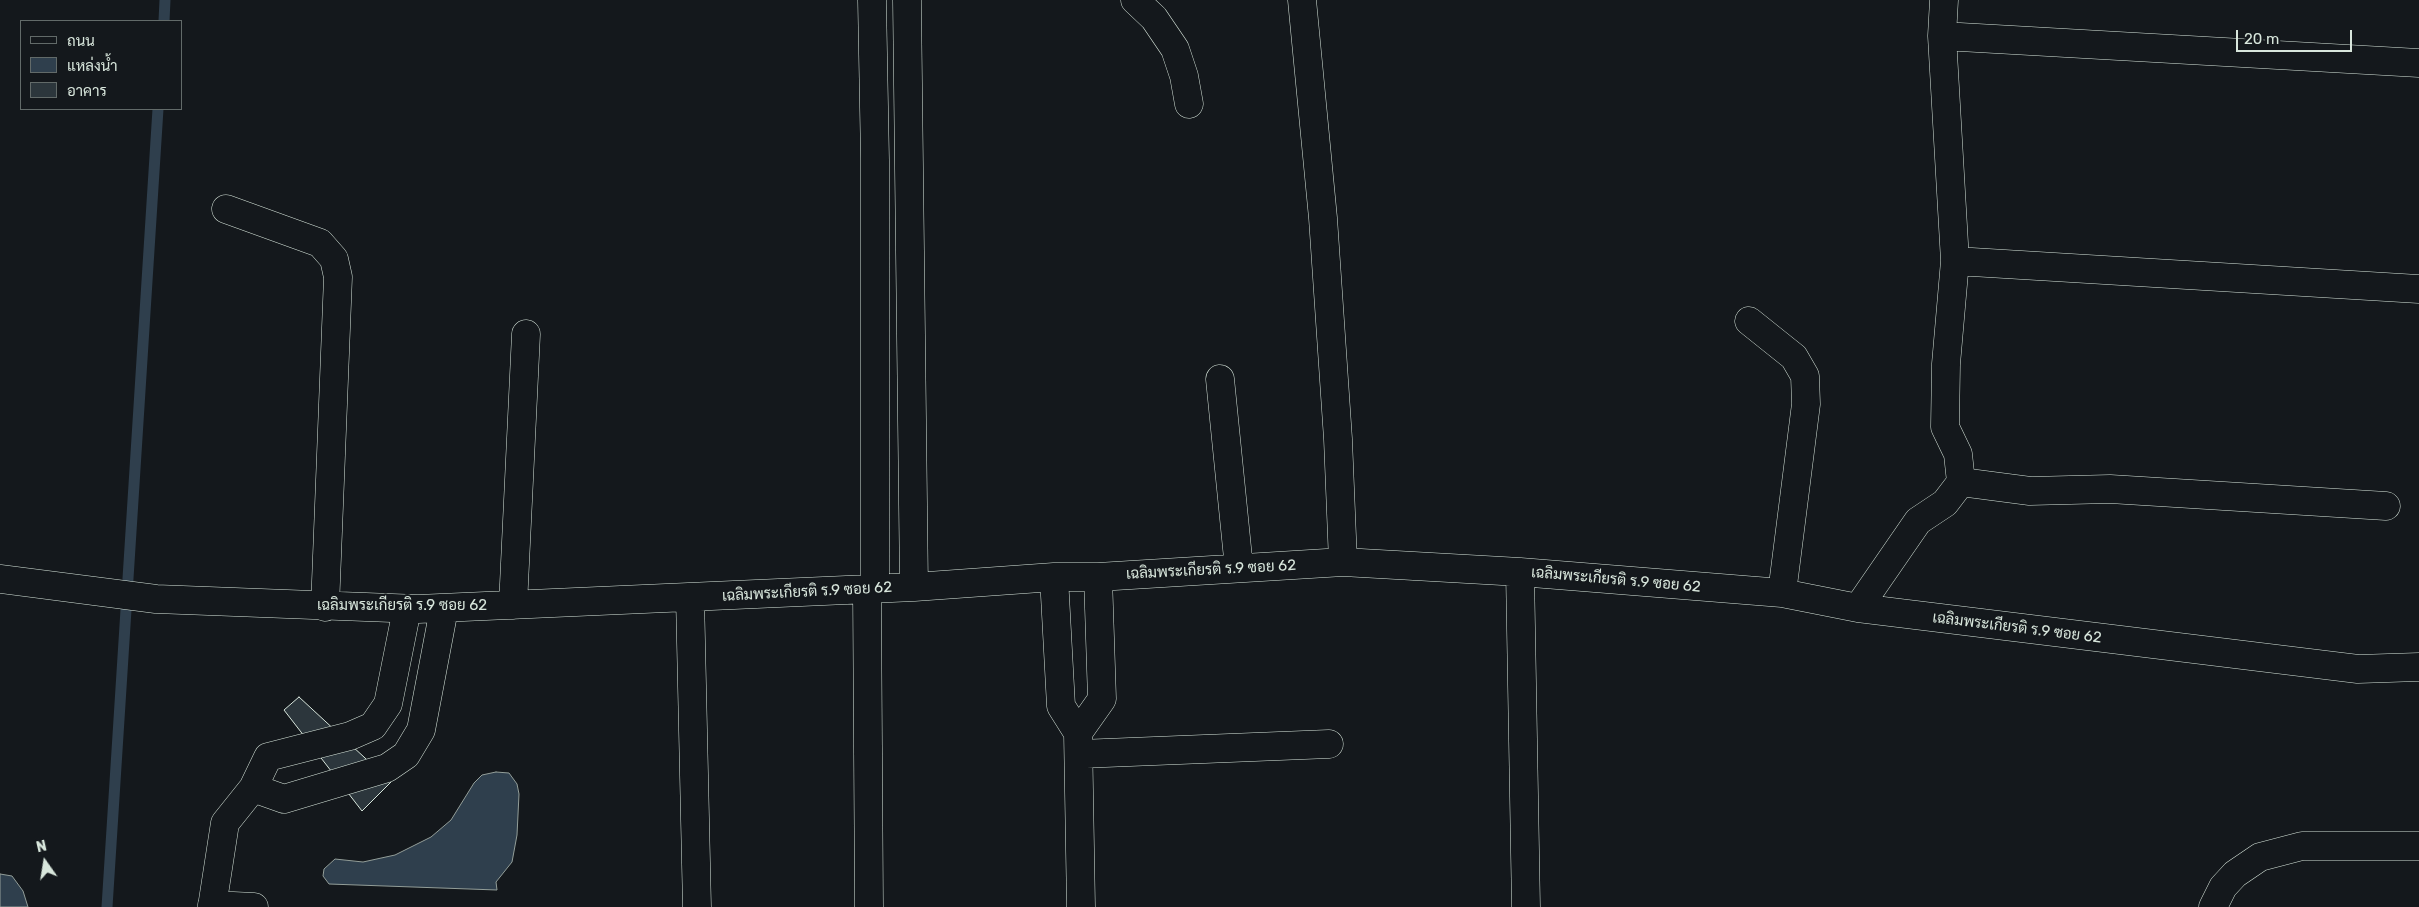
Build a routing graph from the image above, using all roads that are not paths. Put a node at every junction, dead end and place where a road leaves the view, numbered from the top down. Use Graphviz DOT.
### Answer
graph roads {
  1 [pos="872,0"];
  2 [pos="907,0"];
  3 [pos="1135,0"];
  4 [pos="1302,0"];
  5 [pos="1944,0"];
  6 [pos="1942,36"];
  7 [pos="2419,63"];
  8 [pos="1189,104"];
  9 [pos="226,209"];
  10 [pos="1955,261"];
  11 [pos="2419,289"];
  12 [pos="1749,321"];
  13 [pos="526,334"];
  14 [pos="1220,378"];
  15 [pos="1961,482"];
  16 [pos="2386,506"];
  17 [pos="1343,562"];
  18 [pos="1239,568"];
  19 [pos="1520,572"];
  20 [pos="1098,576"];
  21 [pos="1054,577"];
  22 [pos="0,579"];
  23 [pos="914,587"];
  24 [pos="871,589"];
  25 [pos="1782,594"];
  26 [pos="690,597"];
  27 [pos="513,605"];
  28 [pos="325,607"];
  29 [pos="444,608"];
  30 [pos="1858,608"];
  31 [pos="406,609"];
  32 [pos="2419,667"];
  33 [pos="1079,744"];
  34 [pos="1329,744"];
  35 [pos="253,788"];
  36 [pos="2419,846"];
  37 [pos="212,906"];
  38 [pos="254,907"];
  39 [pos="697,907"];
  40 [pos="869,907"];
  41 [pos="1081,907"];
  42 [pos="1526,907"];
  43 [pos="2213,907"];
  1 -- 24 [label="street"];
  2 -- 23 [label="street"];
  3 -- 8 [label="street"];
  4 -- 17 [label="street"];
  5 -- 6 [label="street"];
  6 -- 7 [label="street"];
  6 -- 10 [label="street"];
  9 -- 28 [label="street"];
  10 -- 11 [label="street"];
  10 -- 15 [label="street"];
  12 -- 25 [label="street"];
  13 -- 27 [label="street"];
  14 -- 18 [label="street"];
  15 -- 16 [label="street"];
  15 -- 30 [label="street"];
  17 -- 18 [label="street, เฉลิมพระเกียรติ ร.9 ซอย 62"];
  17 -- 19 [label="street, เฉลิมพระเกียรติ ร.9 ซอย 62"];
  18 -- 20 [label="street, เฉลิมพระเกียรติ ร.9 ซอย 62"];
  19 -- 25 [label="street, เฉลิมพระเกียรติ ร.9 ซอย 62"];
  19 -- 42 [label="street"];
  20 -- 21 [label="street, เฉลิมพระเกียรติ ร.9 ซอย 62"];
  20 -- 33 [label="street"];
  21 -- 23 [label="street, เฉลิมพระเกียรติ ร.9 ซอย 62"];
  21 -- 33 [label="street"];
  22 -- 28 [label="street, เฉลิมพระเกียรติ ร.9 ซอย 62"];
  23 -- 24 [label="street, เฉลิมพระเกียรติ ร.9 ซอย 62"];
  24 -- 26 [label="street, เฉลิมพระเกียรติ ร.9 ซอย 62"];
  24 -- 40 [label="street"];
  25 -- 30 [label="street, เฉลิมพระเกียรติ ร.9 ซอย 62"];
  26 -- 27 [label="street, เฉลิมพระเกียรติ ร.9 ซอย 62"];
  26 -- 39 [label="street"];
  27 -- 29 [label="street, เฉลิมพระเกียรติ ร.9 ซอย 62"];
  28 -- 31 [label="street, เฉลิมพระเกียรติ ร.9 ซอย 62"];
  29 -- 31 [label="street, เฉลิมพระเกียรติ ร.9 ซอย 62"];
  29 -- 35 [label="street"];
  30 -- 32 [label="street, เฉลิมพระเกียรติ ร.9 ซอย 62"];
  31 -- 35 [label="street"];
  33 -- 34 [label="street"];
  33 -- 41 [label="street"];
  35 -- 37 [label="street"];
  36 -- 43 [label="street"];
  37 -- 38 [label="street"];
}
